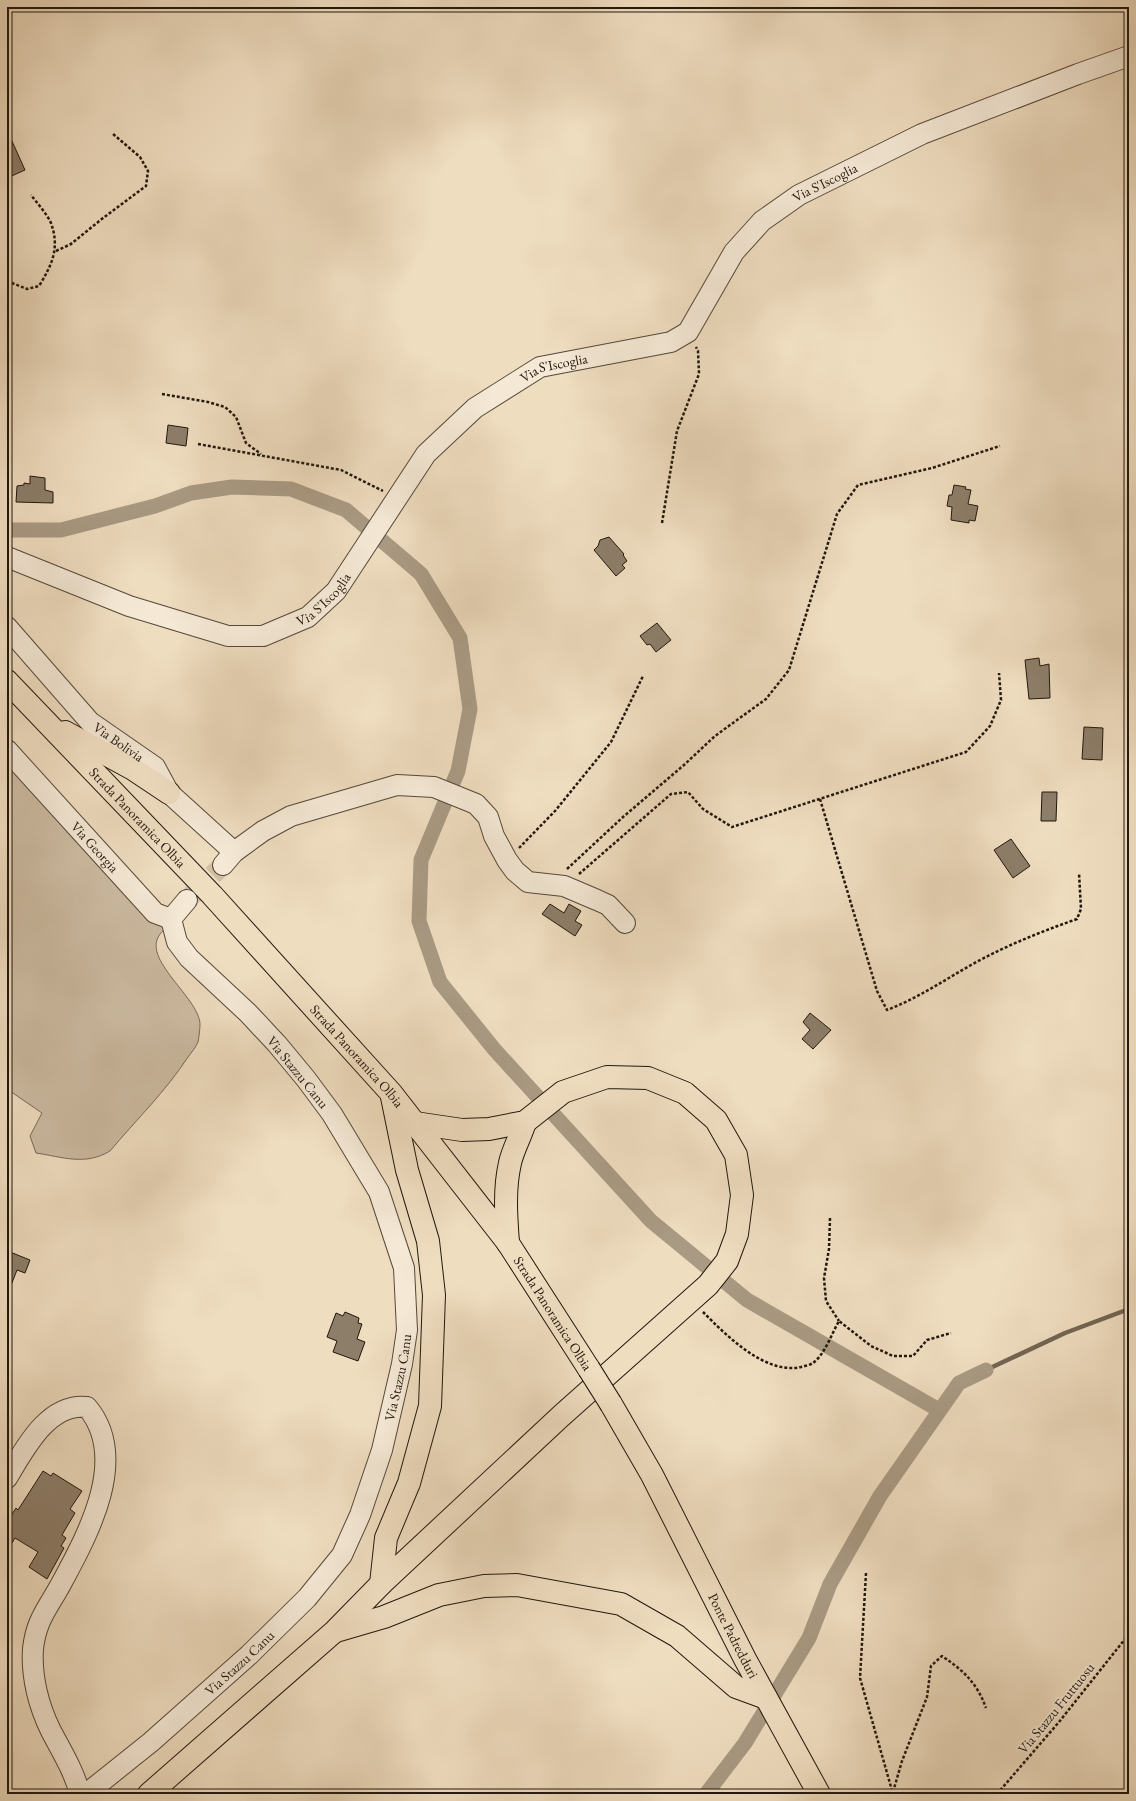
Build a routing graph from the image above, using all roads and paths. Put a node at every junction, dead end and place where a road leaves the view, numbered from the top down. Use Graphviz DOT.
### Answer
graph roads {
  1 [pos="1129,56"];
  2 [pos="113,134"];
  3 [pos="30,195"];
  4 [pos="56,251"];
  5 [pos="7,281"];
  6 [pos="688,332"];
  7 [pos="162,394"];
  8 [pos="198,444"];
  9 [pos="1000,446"];
  10 [pos="262,454"];
  11 [pos="397,498"];
  12 [pos="662,523"];
  13 [pos="7,558"];
  14 [pos="7,627"];
  15 [pos="999,673"];
  16 [pos="644,676"];
  17 [pos="8,683"];
  18 [pos="46,722"];
  19 [pos="7,750"];
  20 [pos="169,793"];
  21 [pos="820,799"];
  22 [pos="507,860"];
  23 [pos="1079,873"];
  24 [pos="557,885"];
  25 [pos="187,900"];
  26 [pos="171,919"];
  27 [pos="625,923"];
  28 [pos="392,1094"];
  29 [pos="531,1117"];
  30 [pos="415,1123"];
  31 [pos="830,1218"];
  32 [pos="508,1243"];
  33 [pos="692,1300"];
  34 [pos="839,1321"];
  35 [pos="952,1333"];
  36 [pos="652,1474"];
  37 [pos="7,1478"];
  38 [pos="866,1573"];
  39 [pos="381,1584"];
  40 [pos="335,1631"];
  41 [pos="1129,1634"];
  42 [pos="766,1698"];
  43 [pos="986,1708"];
  44 [pos="893,1793"];
  45 [pos="80,1794"];
  46 [pos="86,1794"];
  47 [pos="150,1794"];
  48 [pos="819,1794"];
  49 [pos="998,1794"];
  1 -- 6 [label="street, Via S'Iscoglia"];
  2 -- 4 [label="path"];
  3 -- 4 [label="path"];
  4 -- 5 [label="path"];
  6 -- 11 [label="street, Via S'Iscoglia"];
  6 -- 12 [label="path"];
  7 -- 10 [label="path"];
  8 -- 10 [label="path"];
  9 -- 24 [label="path"];
  10 -- 11 [label="path"];
  11 -- 13 [label="street, Via S'Iscoglia"];
  14 -- 20 [label="street, Via Bolivia"];
  15 -- 21 [label="path"];
  16 -- 22 [label="path"];
  17 -- 18 [label="highway, Strada Panoramica Olbia"];
  18 -- 20 [label="highway"];
  18 -- 28 [label="highway, Strada Panoramica Olbia"];
  19 -- 26 [label="street, Via Georgia"];
  20 -- 22 [label="street, Via Bolivia"];
  21 -- 23 [label="path"];
  21 -- 24 [label="path"];
  22 -- 24 [label="street"];
  24 -- 27 [label="street"];
  25 -- 26 [label="street"];
  26 -- 46 [label="street, Via Stazzu Canu"];
  28 -- 30 [label="highway, Strada Panoramica Olbia"];
  28 -- 39 [label="highway"];
  29 -- 30 [label="highway"];
  29 -- 32 [label="highway"];
  29 -- 33 [label="highway"];
  30 -- 32 [label="highway, Strada Panoramica Olbia"];
  31 -- 34 [label="path"];
  32 -- 36 [label="highway, Strada Panoramica Olbia, bridge"];
  33 -- 34 [label="path"];
  33 -- 39 [label="highway"];
  34 -- 35 [label="path"];
  36 -- 42 [label="highway, Ponte Padredduri"];
  37 -- 45 [label="street"];
  38 -- 44 [label="path"];
  39 -- 40 [label="highway"];
  40 -- 42 [label="highway"];
  40 -- 47 [label="highway"];
  41 -- 49 [label="path, Via Stazzu Fruttuosu"];
  42 -- 48 [label="highway, Ponte Padredduri"];
  43 -- 44 [label="path"];
}
